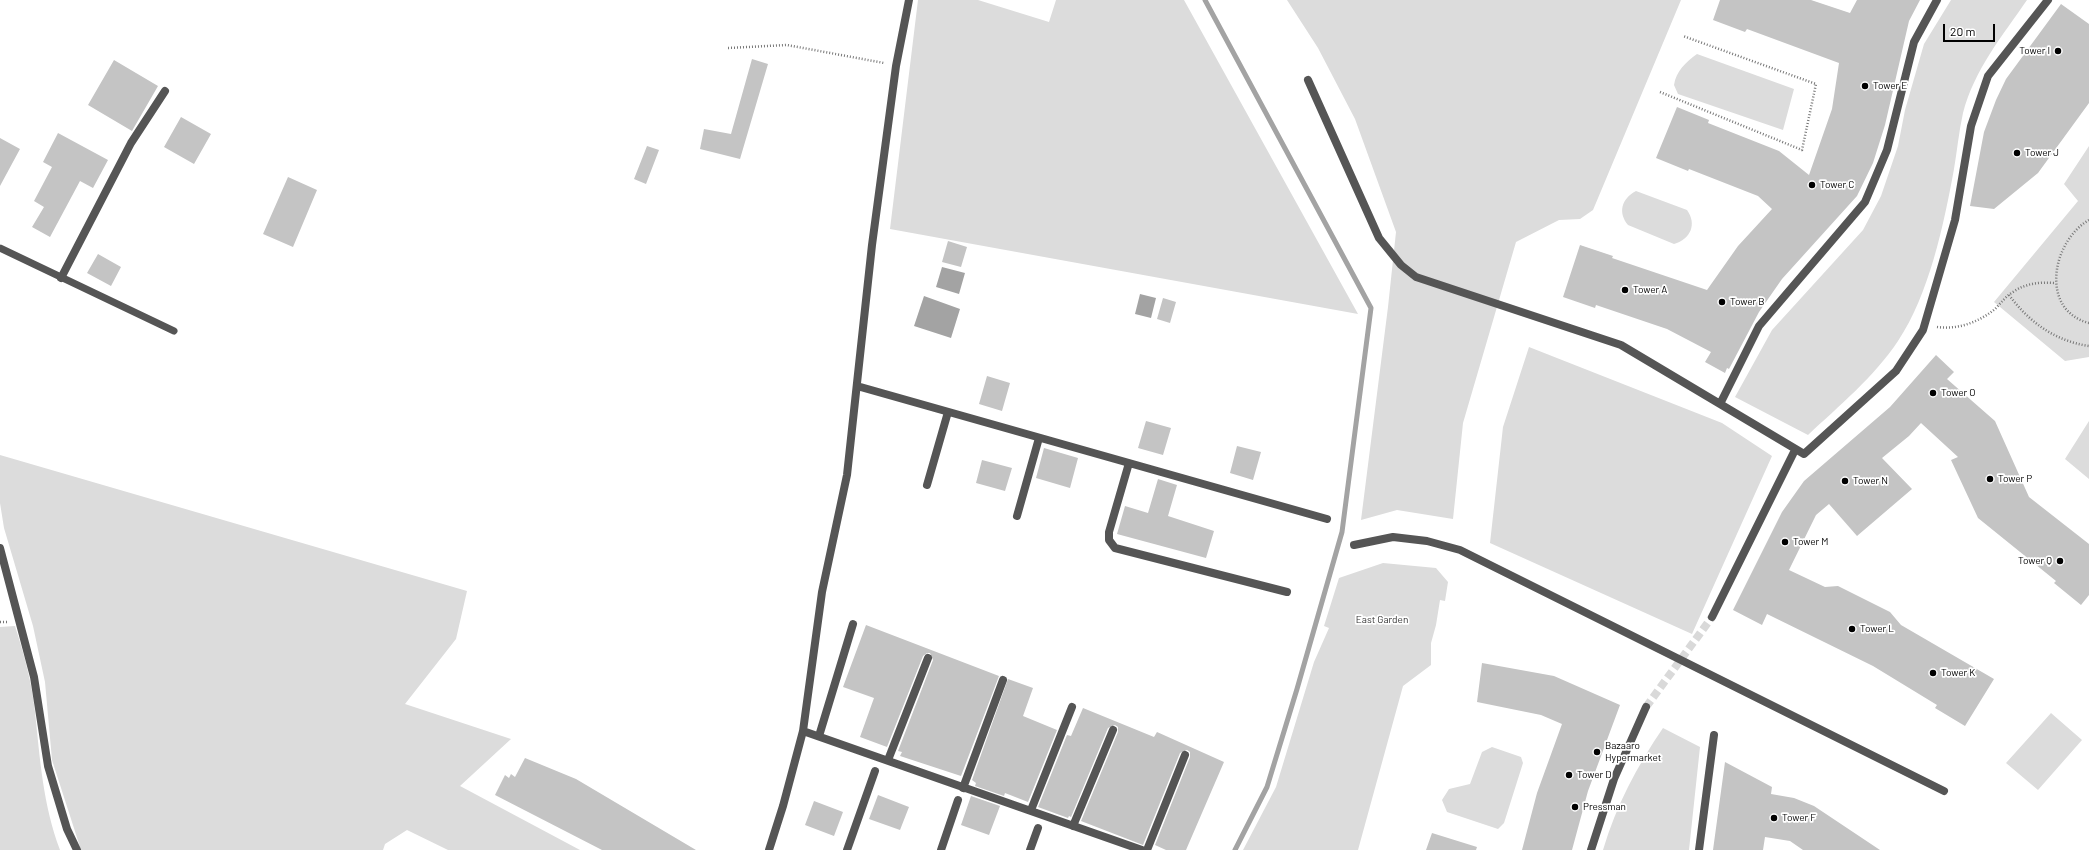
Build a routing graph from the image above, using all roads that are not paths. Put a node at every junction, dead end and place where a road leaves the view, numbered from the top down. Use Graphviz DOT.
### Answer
graph roads {
  1 [pos="908,0"];
  2 [pos="1936,0"];
  3 [pos="2048,0"];
  4 [pos="1308,80"];
  5 [pos="165,92"];
  6 [pos="0,248"];
  7 [pos="61,278"];
  8 [pos="174,331"];
  9 [pos="857,386"];
  10 [pos="1720,404"];
  11 [pos="948,412"];
  12 [pos="1039,438"];
  13 [pos="1795,450"];
  14 [pos="1129,463"];
  15 [pos="927,485"];
  16 [pos="1017,516"];
  17 [pos="1327,519"];
  18 [pos="1354,546"];
  19 [pos="0,548"];
  20 [pos="1287,592"];
  21 [pos="1712,617"];
  22 [pos="853,624"];
  23 [pos="928,658"];
  24 [pos="1003,680"];
  25 [pos="1646,706"];
  26 [pos="1072,707"];
  27 [pos="1113,730"];
  28 [pos="803,731"];
  29 [pos="1714,735"];
  30 [pos="819,736"];
  31 [pos="1185,755"];
  32 [pos="888,760"];
  33 [pos="875,771"];
  34 [pos="963,788"];
  35 [pos="1944,791"];
  36 [pos="958,800"];
  37 [pos="1031,810"];
  38 [pos="1073,826"];
  39 [pos="1038,828"];
  40 [pos="77,850"];
  41 [pos="769,850"];
  42 [pos="847,850"];
  43 [pos="941,850"];
  44 [pos="1030,850"];
  45 [pos="1142,850"];
  46 [pos="1147,850"];
  47 [pos="1591,850"];
  48 [pos="1699,850"];
  1 -- 9 [label="street"];
  2 -- 10 [label="street"];
  3 -- 13 [label="street"];
  4 -- 10 [label="street"];
  5 -- 7 [label="street"];
  6 -- 7 [label="lane"];
  7 -- 8 [label="lane"];
  9 -- 11 [label="street"];
  9 -- 28 [label="street"];
  10 -- 13 [label="street"];
  11 -- 12 [label="street"];
  11 -- 15 [label="street"];
  12 -- 14 [label="street"];
  12 -- 16 [label="street"];
  13 -- 21 [label="street"];
  14 -- 17 [label="street"];
  14 -- 20 [label="street"];
  18 -- 35 [label="street"];
  19 -- 40 [label="street"];
  22 -- 30 [label="street"];
  23 -- 32 [label="street"];
  24 -- 34 [label="street"];
  25 -- 47 [label="street"];
  26 -- 37 [label="street"];
  27 -- 38 [label="street"];
  28 -- 30 [label="street"];
  28 -- 41 [label="street"];
  29 -- 48 [label="street"];
  30 -- 32 [label="street"];
  31 -- 46 [label="street"];
  32 -- 34 [label="street"];
  33 -- 42 [label="street"];
  34 -- 37 [label="street"];
  36 -- 43 [label="street"];
  37 -- 38 [label="street"];
  38 -- 45 [label="street"];
  39 -- 44 [label="street"];
}
